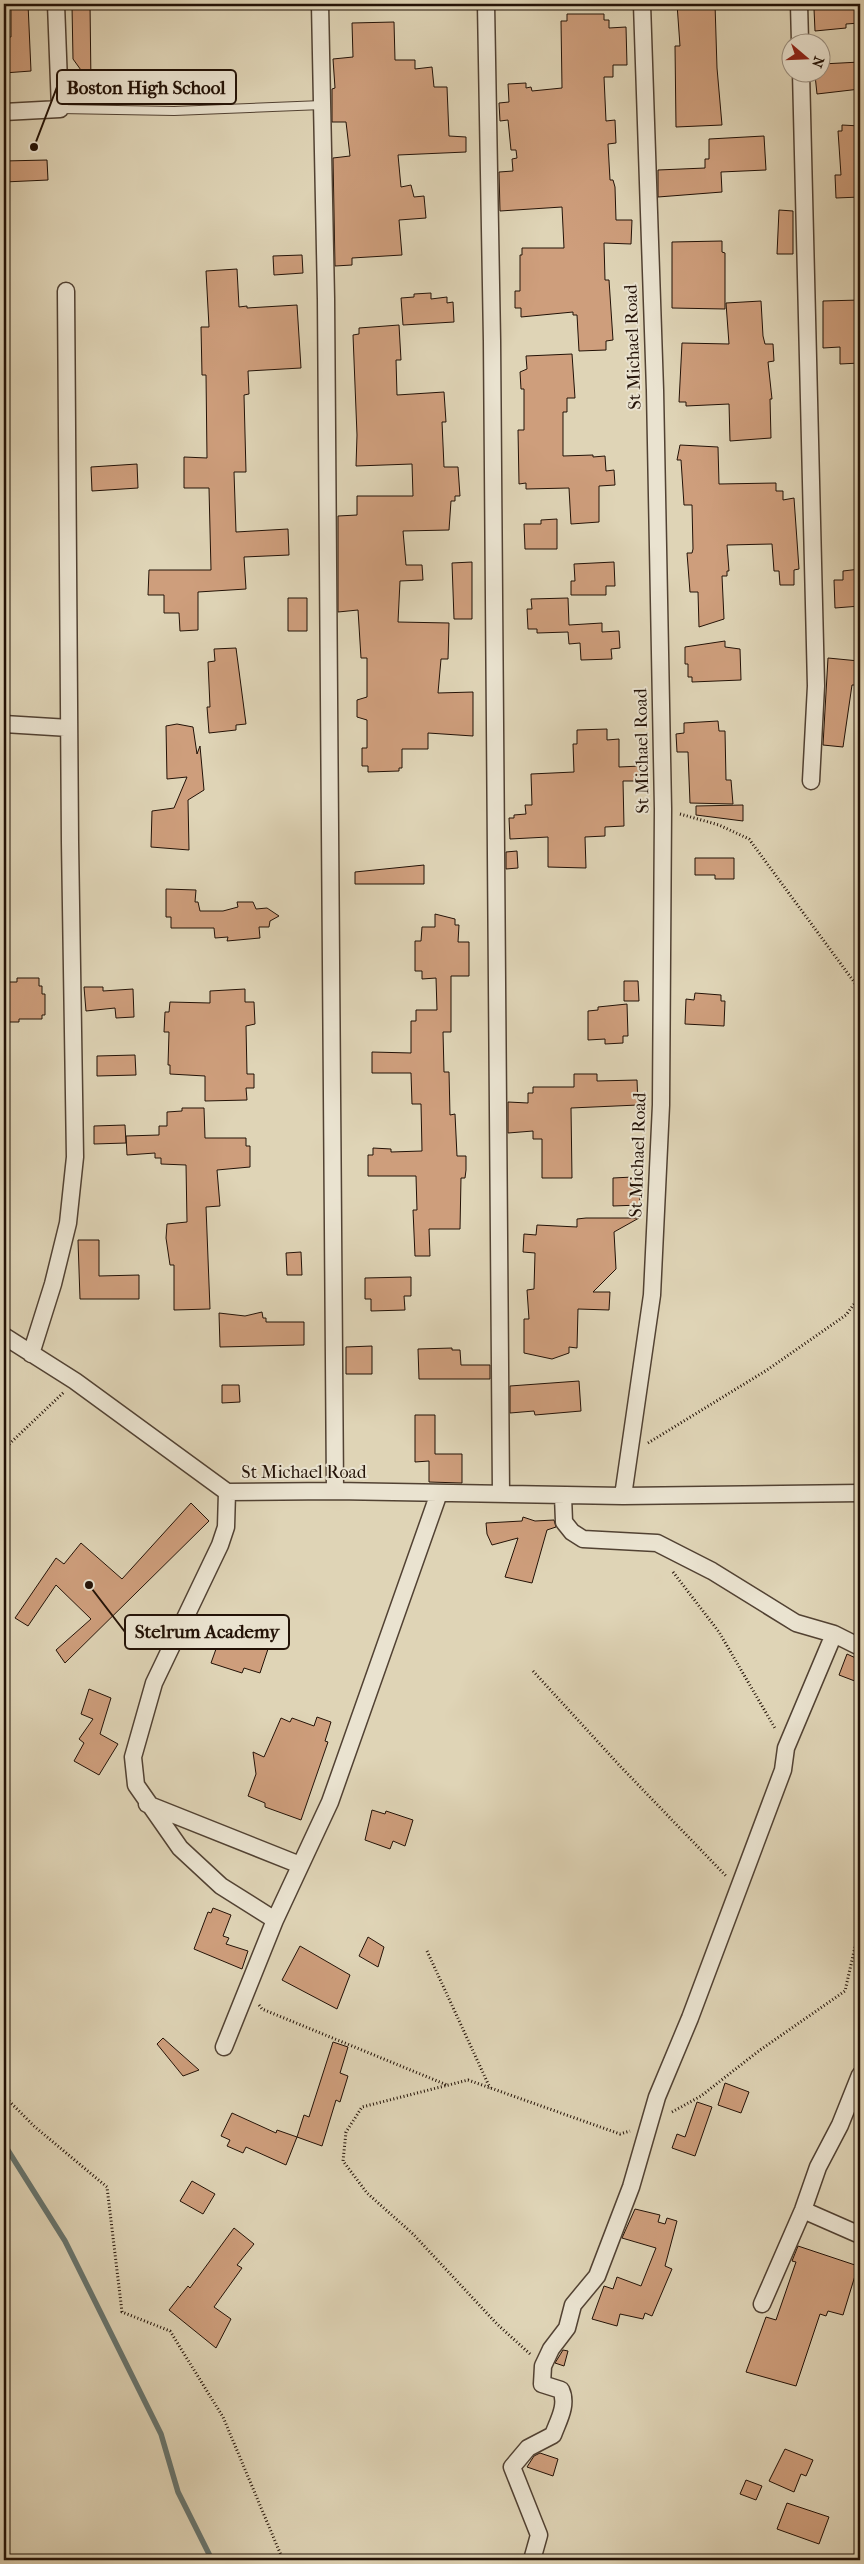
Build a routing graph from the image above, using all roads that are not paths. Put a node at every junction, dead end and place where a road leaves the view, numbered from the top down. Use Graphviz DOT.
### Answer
graph roads {
  1 [pos="56,4"];
  2 [pos="320,4"];
  3 [pos="486,4"];
  4 [pos="642,4"];
  5 [pos="800,4"];
  6 [pos="800,32"];
  7 [pos="801,82"];
  8 [pos="322,105"];
  9 [pos="60,109"];
  10 [pos="4,112"];
  11 [pos="66,291"];
  12 [pos="4,724"];
  13 [pos="68,728"];
  14 [pos="811,780"];
  15 [pos="4,1336"];
  16 [pos="31,1354"];
  17 [pos="335,1491"];
  18 [pos="227,1492"];
  19 [pos="860,1492"];
  20 [pos="439,1493"];
  21 [pos="501,1494"];
  22 [pos="563,1496"];
  23 [pos="623,1496"];
  24 [pos="834,1634"];
  25 [pos="860,1647"];
  26 [pos="147,1804"];
  27 [pos="300,1865"];
  28 [pos="275,1920"];
  29 [pos="224,2047"];
  30 [pos="860,2075"];
  31 [pos="803,2210"];
  32 [pos="860,2235"];
  33 [pos="762,2304"];
  34 [pos="532,2560"];
  1 -- 9 [label="street"];
  2 -- 8 [label="street"];
  3 -- 21 [label="street"];
  4 -- 23 [label="street, St Michael Road"];
  5 -- 6 [label="street"];
  7 -- 14 [label="street"];
  8 -- 9 [label="lane"];
  8 -- 17 [label="street"];
  9 -- 10 [label="street"];
  11 -- 13 [label="street"];
  12 -- 13 [label="street"];
  13 -- 16 [label="street"];
  15 -- 16 [label="street, St Michael Road"];
  16 -- 18 [label="street, St Michael Road"];
  17 -- 18 [label="street, St Michael Road"];
  17 -- 20 [label="street, St Michael Road"];
  18 -- 26 [label="street"];
  19 -- 23 [label="street, St Michael Road"];
  20 -- 21 [label="street, St Michael Road"];
  20 -- 27 [label="street"];
  21 -- 22 [label="street, St Michael Road"];
  22 -- 23 [label="street, St Michael Road"];
  22 -- 24 [label="street"];
  24 -- 25 [label="street"];
  24 -- 34 [label="street"];
  26 -- 27 [label="street"];
  26 -- 28 [label="street"];
  27 -- 28 [label="street"];
  28 -- 29 [label="street"];
  30 -- 31 [label="street"];
  31 -- 32 [label="street"];
  31 -- 33 [label="street"];
}
